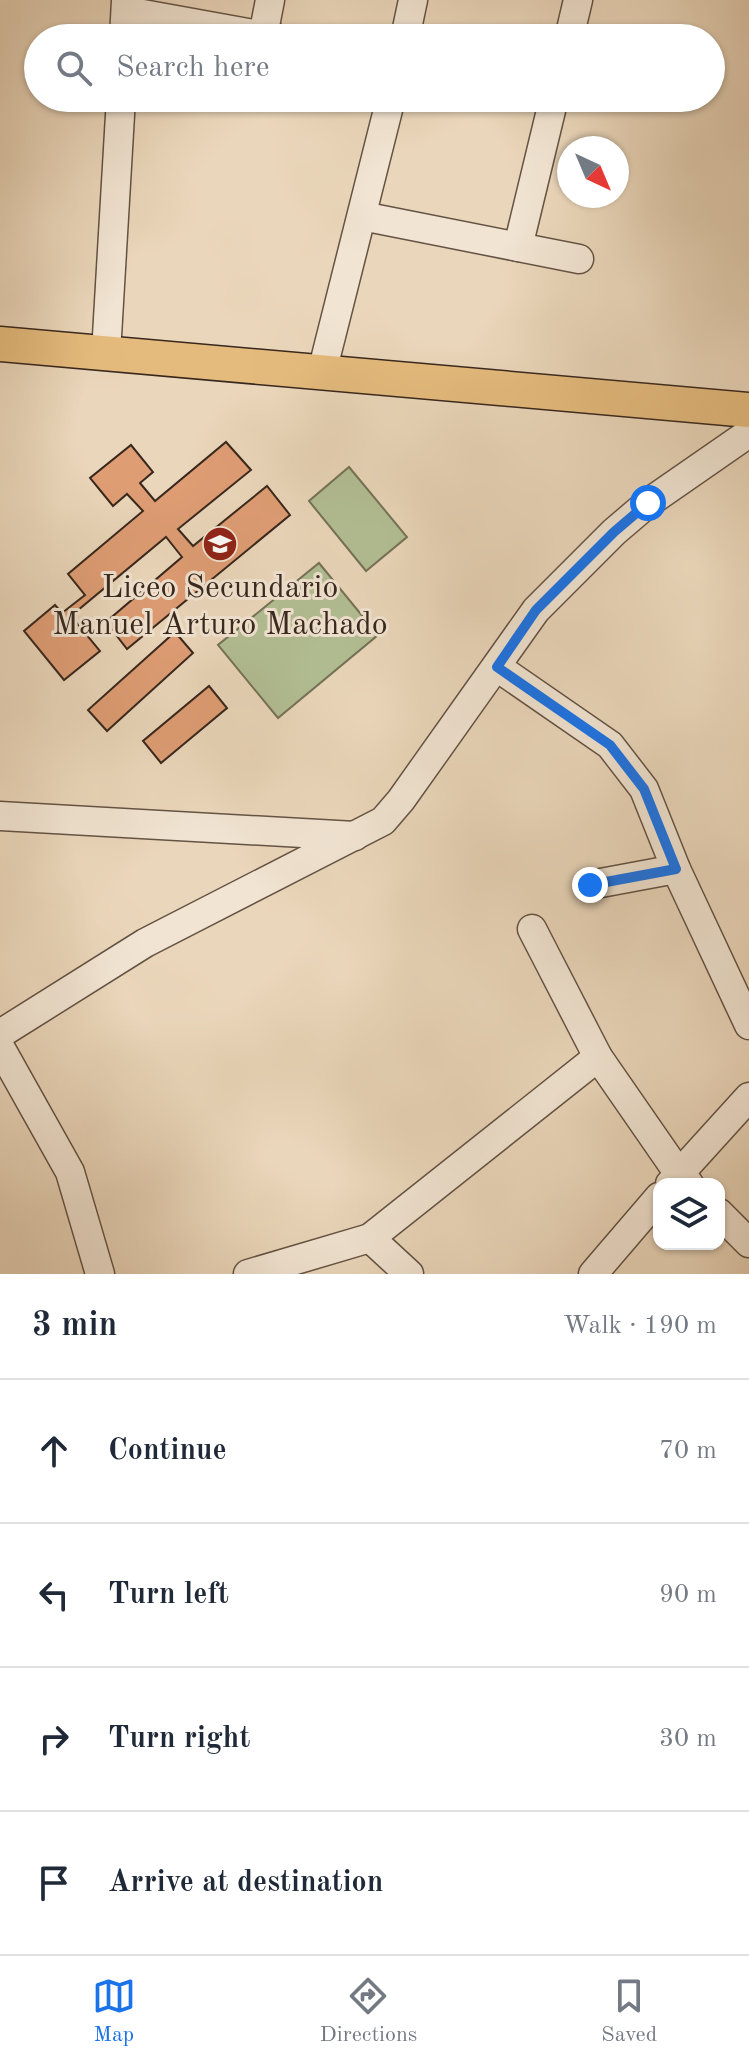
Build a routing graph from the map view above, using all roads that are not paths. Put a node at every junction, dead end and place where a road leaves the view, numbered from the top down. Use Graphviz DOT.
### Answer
graph roads {
  1 [pos="270,0"];
  2 [pos="413,0"];
  3 [pos="578,0"];
  4 [pos="125,16"];
  5 [pos="180,24"];
  6 [pos="269,24"];
  7 [pos="408,24"];
  8 [pos="572,24"];
  9 [pos="120,112"];
  10 [pos="388,112"];
  11 [pos="551,112"];
  12 [pos="362,216"];
  13 [pos="518,247"];
  14 [pos="579,259"];
  15 [pos="0,344"];
  16 [pos="106,353"];
  17 [pos="322,372"];
  18 [pos="749,410"];
  19 [pos="749,433"];
  20 [pos="497,667"];
  21 [pos="0,816"];
  22 [pos="355,836"];
  23 [pos="676,869"];
  24 [pos="590,885"];
  25 [pos="532,929"];
  26 [pos="749,1025"];
  27 [pos="0,1034"];
  28 [pos="0,1047"];
  29 [pos="598,1057"];
  30 [pos="749,1097"];
  31 [pos="678,1178"];
  32 [pos="682,1178"];
  33 [pos="653,1204"];
  34 [pos="725,1219"];
  35 [pos="370,1238"];
  36 [pos="749,1243"];
  37 [pos="100,1274"];
  38 [pos="248,1274"];
  39 [pos="409,1274"];
  40 [pos="593,1274"];
  1 -- 6 [label="street"];
  2 -- 7 [label="street"];
  3 -- 8 [label="street"];
  4 -- 5 [label="street"];
  9 -- 16 [label="street"];
  10 -- 12 [label="street"];
  11 -- 13 [label="street"];
  12 -- 13 [label="street"];
  12 -- 17 [label="street"];
  13 -- 14 [label="street"];
  15 -- 16 [label="main road"];
  16 -- 17 [label="main road"];
  17 -- 18 [label="main road"];
  19 -- 20 [label="street"];
  20 -- 22 [label="street"];
  20 -- 23 [label="street"];
  21 -- 22 [label="street"];
  22 -- 27 [label="street"];
  23 -- 24 [label="street"];
  23 -- 26 [label="street"];
  25 -- 29 [label="street"];
  28 -- 37 [label="street"];
  29 -- 31 [label="street"];
  29 -- 35 [label="street"];
  30 -- 32 [label="street"];
  33 -- 40 [label="street"];
  34 -- 36 [label="street"];
  35 -- 38 [label="street"];
  35 -- 39 [label="street"];
}
